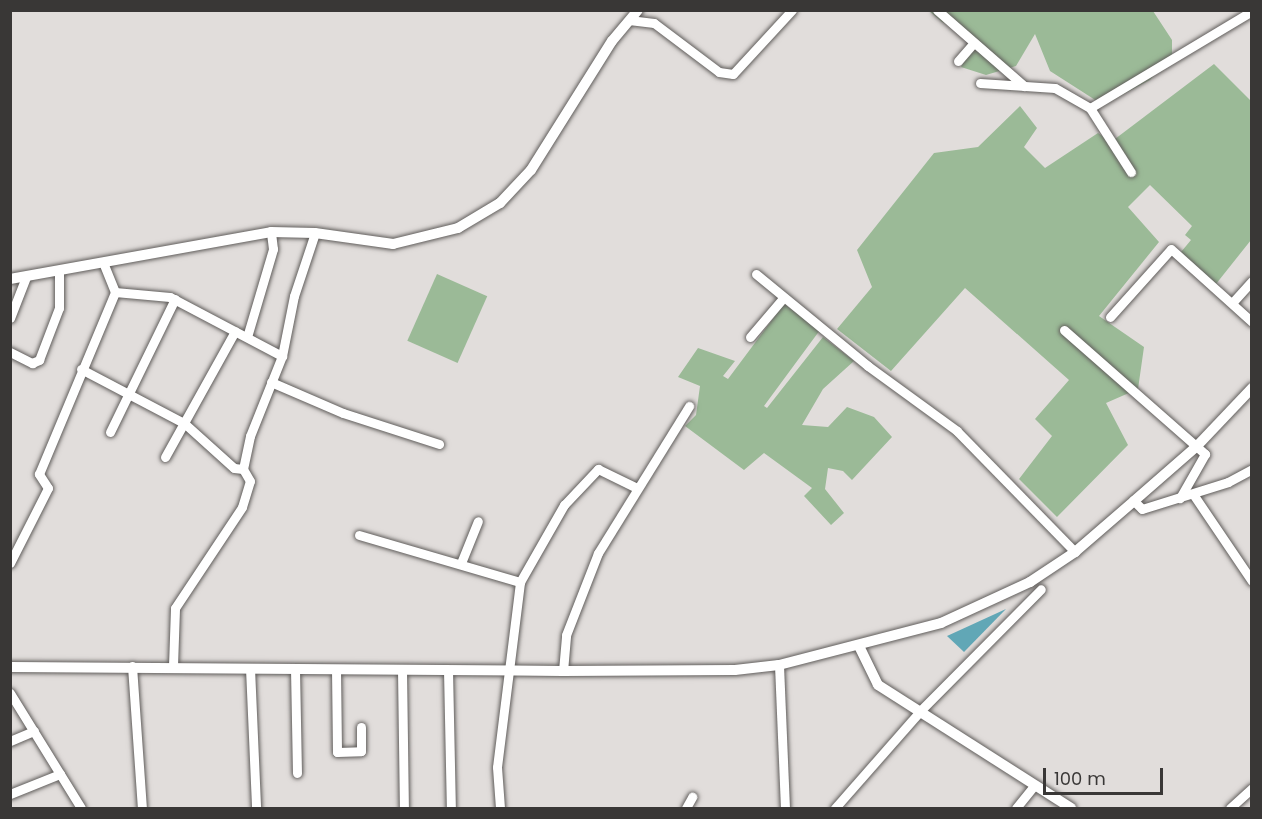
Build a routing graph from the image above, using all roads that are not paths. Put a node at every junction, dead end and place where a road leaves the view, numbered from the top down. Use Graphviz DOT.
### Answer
graph roads {
  1 [pos="638,10"];
  2 [pos="792,10"];
  3 [pos="937,10"];
  4 [pos="1251,11"];
  5 [pos="629,20"];
  6 [pos="973,44"];
  7 [pos="958,60"];
  8 [pos="980,83"];
  9 [pos="1024,86"];
  10 [pos="1090,108"];
  11 [pos="1131,172"];
  12 [pos="271,232"];
  13 [pos="315,233"];
  14 [pos="104,262"];
  15 [pos="59,270"];
  16 [pos="756,274"];
  17 [pos="26,276"];
  18 [pos="10,279"];
  19 [pos="1251,281"];
  20 [pos="115,292"];
  21 [pos="784,297"];
  22 [pos="176,300"];
  23 [pos="1232,303"];
  24 [pos="1110,317"];
  25 [pos="10,318"];
  26 [pos="1251,322"];
  27 [pos="1064,330"];
  28 [pos="235,331"];
  29 [pos="247,337"];
  30 [pos="750,337"];
  31 [pos="10,352"];
  32 [pos="282,356"];
  33 [pos="81,369"];
  34 [pos="271,382"];
  35 [pos="1251,388"];
  36 [pos="130,394"];
  37 [pos="689,406"];
  38 [pos="184,423"];
  39 [pos="110,432"];
  40 [pos="439,444"];
  41 [pos="1197,446"];
  42 [pos="165,457"];
  43 [pos="1251,469"];
  44 [pos="243,470"];
  45 [pos="637,488"];
  46 [pos="1193,494"];
  47 [pos="1180,498"];
  48 [pos="1134,501"];
  49 [pos="478,520"];
  50 [pos="359,535"];
  51 [pos="1075,552"];
  52 [pos="10,563"];
  53 [pos="460,563"];
  54 [pos="1251,581"];
  55 [pos="520,582"];
  56 [pos="1041,589"];
  57 [pos="859,646"];
  58 [pos="779,665"];
  59 [pos="132,666"];
  60 [pos="173,666"];
  61 [pos="10,667"];
  62 [pos="250,668"];
  63 [pos="295,669"];
  64 [pos="336,669"];
  65 [pos="402,670"];
  66 [pos="448,670"];
  67 [pos="510,671"];
  68 [pos="563,671"];
  69 [pos="10,693"];
  70 [pos="921,710"];
  71 [pos="361,727"];
  72 [pos="34,731"];
  73 [pos="10,741"];
  74 [pos="297,773"];
  75 [pos="60,774"];
  76 [pos="1034,786"];
  77 [pos="1251,788"];
  78 [pos="10,794"];
  79 [pos="693,797"];
  80 [pos="1065,807"];
  81 [pos="81,808"];
  82 [pos="142,808"];
  83 [pos="256,808"];
  84 [pos="404,808"];
  85 [pos="451,808"];
  86 [pos="500,808"];
  87 [pos="686,808"];
  88 [pos="785,808"];
  89 [pos="834,808"];
  90 [pos="1016,808"];
  91 [pos="1230,808"];
  1 -- 5 [label="street"];
  2 -- 5 [label="street"];
  3 -- 6 [label="street"];
  4 -- 10 [label="street"];
  5 -- 13 [label="street"];
  6 -- 7 [label="street"];
  6 -- 9 [label="street"];
  8 -- 9 [label="street"];
  9 -- 10 [label="street"];
  10 -- 11 [label="street"];
  12 -- 13 [label="street"];
  12 -- 14 [label="street"];
  12 -- 29 [label="street"];
  13 -- 32 [label="street"];
  14 -- 15 [label="street"];
  14 -- 20 [label="street"];
  15 -- 17 [label="street"];
  15 -- 31 [label="street"];
  16 -- 21 [label="street"];
  17 -- 18 [label="street"];
  17 -- 25 [label="street"];
  19 -- 23 [label="street"];
  20 -- 22 [label="street"];
  20 -- 33 [label="street"];
  21 -- 30 [label="street"];
  21 -- 51 [label="street"];
  22 -- 28 [label="street"];
  22 -- 36 [label="street"];
  23 -- 24 [label="street"];
  23 -- 26 [label="street"];
  27 -- 41 [label="street"];
  28 -- 29 [label="street"];
  28 -- 38 [label="street"];
  29 -- 32 [label="street"];
  32 -- 34 [label="street"];
  33 -- 36 [label="street"];
  33 -- 52 [label="street"];
  34 -- 40 [label="street"];
  34 -- 44 [label="street"];
  35 -- 41 [label="street"];
  36 -- 38 [label="street"];
  36 -- 39 [label="street"];
  37 -- 45 [label="street"];
  38 -- 42 [label="street"];
  38 -- 44 [label="street"];
  41 -- 47 [label="street"];
  41 -- 48 [label="street"];
  43 -- 46 [label="street"];
  44 -- 60 [label="street"];
  45 -- 55 [label="street"];
  45 -- 68 [label="street"];
  46 -- 47 [label="street"];
  46 -- 54 [label="street"];
  47 -- 48 [label="street"];
  48 -- 51 [label="street"];
  49 -- 53 [label="street"];
  50 -- 53 [label="street"];
  51 -- 57 [label="street"];
  53 -- 55 [label="street"];
  55 -- 67 [label="street"];
  56 -- 70 [label="street"];
  57 -- 58 [label="street"];
  57 -- 70 [label="street"];
  58 -- 68 [label="street"];
  58 -- 88 [label="street"];
  59 -- 60 [label="street"];
  59 -- 61 [label="street"];
  59 -- 82 [label="street"];
  60 -- 62 [label="street"];
  62 -- 63 [label="street"];
  62 -- 83 [label="street"];
  63 -- 64 [label="street"];
  63 -- 74 [label="street"];
  64 -- 65 [label="street"];
  64 -- 71 [label="street"];
  65 -- 66 [label="street"];
  65 -- 84 [label="street"];
  66 -- 67 [label="street"];
  66 -- 85 [label="street"];
  67 -- 68 [label="street"];
  67 -- 86 [label="street"];
  69 -- 72 [label="street"];
  70 -- 76 [label="street"];
  70 -- 89 [label="street"];
  72 -- 73 [label="street"];
  72 -- 75 [label="street"];
  75 -- 78 [label="street"];
  75 -- 81 [label="street"];
  76 -- 80 [label="street"];
  76 -- 90 [label="street"];
  77 -- 91 [label="street"];
  79 -- 87 [label="street"];
}
